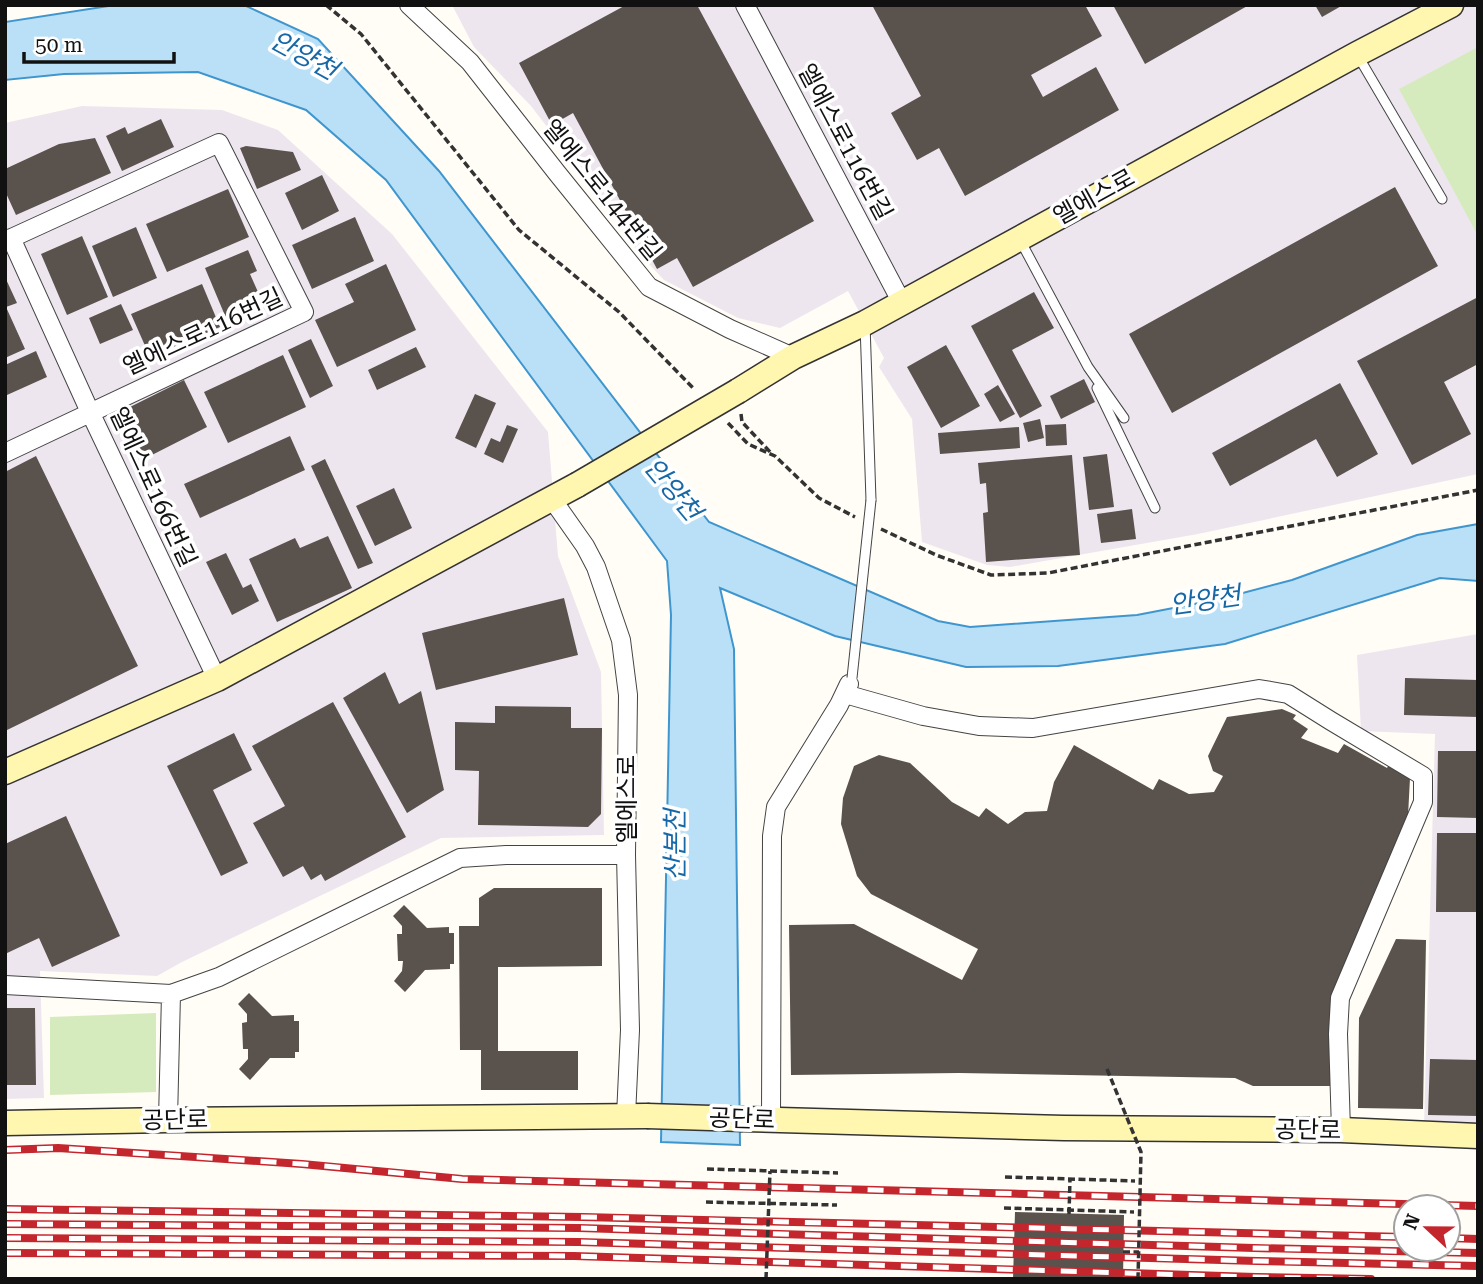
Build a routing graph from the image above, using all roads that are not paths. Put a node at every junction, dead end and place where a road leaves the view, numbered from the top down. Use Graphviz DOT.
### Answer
graph roads {
  1 [pos="410,5"];
  2 [pos="745,5"];
  3 [pos="1451,5"];
  4 [pos="1357,54"];
  5 [pos="1442,198"];
  6 [pos="1019,238"];
  7 [pos="8,239"];
  8 [pos="902,303"];
  9 [pos="865,323"];
  10 [pos="793,357"];
  11 [pos="1088,367"];
  12 [pos="90,412"];
  13 [pos="1124,418"];
  14 [pos="5,453"];
  15 [pos="552,499"];
  16 [pos="1155,508"];
  17 [pos="217,680"];
  18 [pos="849,686"];
  19 [pos="5,772"];
  20 [pos="626,855"];
  21 [pos="5,985"];
  22 [pos="171,994"];
  23 [pos="637,1116"];
  24 [pos="168,1120"];
  25 [pos="771,1120"];
  26 [pos="5,1123"];
  27 [pos="1341,1130"];
  28 [pos="1478,1136"];
  1 -- 10 [label="street, 엘에스로144번길"];
  2 -- 8 [label="street, 엘에스로116번길"];
  3 -- 4 [label="street, 엘에스로"];
  4 -- 5 [label="lane"];
  4 -- 6 [label="street, 엘에스로"];
  6 -- 8 [label="street, 엘에스로"];
  6 -- 11 [label="lane"];
  7 -- 12 [label="street, 엘에스로166번길"];
  7 -- 12 [label="street, 엘에스로116번길"];
  8 -- 9 [label="street, 엘에스로"];
  9 -- 10 [label="street, 엘에스로"];
  9 -- 18 [label="lane, bridge"];
  10 -- 15 [label="street, 엘에스로, bridge"];
  11 -- 13 [label="lane"];
  11 -- 16 [label="lane"];
  12 -- 14 [label="street, 엘에스로116번길"];
  12 -- 17 [label="street, 엘에스로166번길"];
  15 -- 17 [label="street"];
  15 -- 20 [label="street, 엘에스로"];
  17 -- 19 [label="street"];
  18 -- 25 [label="street"];
  18 -- 27 [label="street"];
  20 -- 22 [label="street"];
  20 -- 23 [label="street, 엘에스로"];
  21 -- 22 [label="street"];
  22 -- 24 [label="street"];
  23 -- 24 [label="street, 공단로"];
  23 -- 25 [label="street, 공단로, bridge"];
  24 -- 26 [label="street, 공단로"];
  25 -- 27 [label="street, 공단로"];
  27 -- 28 [label="street, 공단로"];
}
